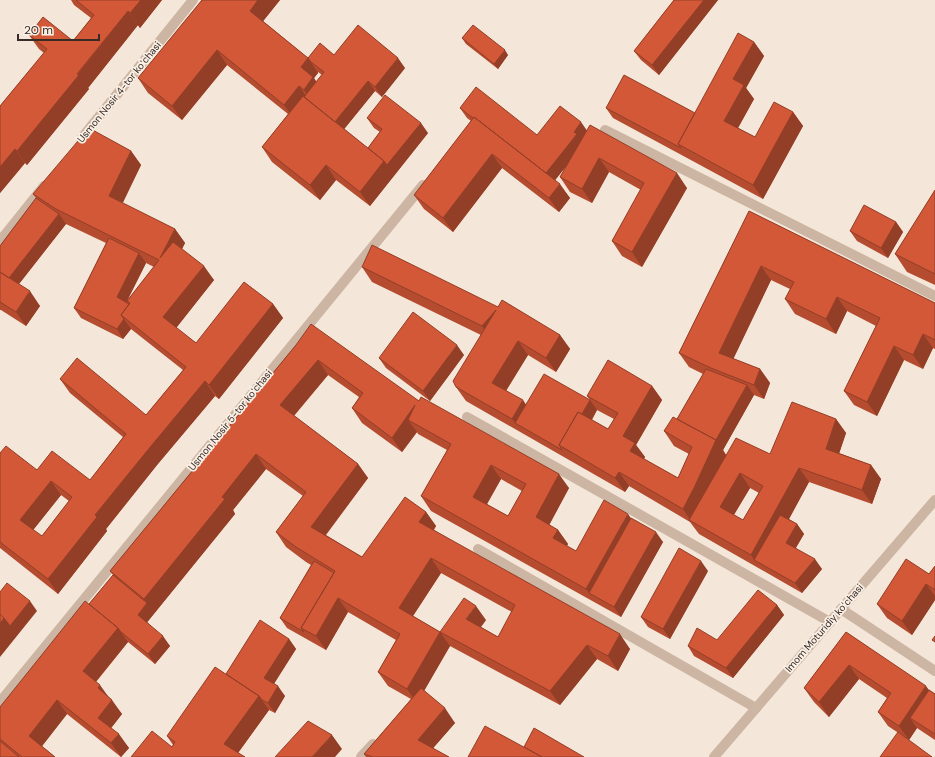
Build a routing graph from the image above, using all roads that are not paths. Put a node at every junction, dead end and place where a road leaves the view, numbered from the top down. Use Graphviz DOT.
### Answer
graph roads {
  1 [pos="193,0"];
  2 [pos="605,130"];
  3 [pos="74,148"];
  4 [pos="430,176"];
  5 [pos="50,179"];
  6 [pos="0,241"];
  7 [pos="935,296"];
  8 [pos="467,417"];
  9 [pos="935,500"];
  10 [pos="478,549"];
  11 [pos="841,609"];
  12 [pos="830,622"];
  13 [pos="935,671"];
  14 [pos="0,702"];
  15 [pos="756,708"];
  16 [pos="382,734"];
  17 [pos="361,757"];
  18 [pos="714,757"];
  1 -- 3 [label="street, Usmon Nosir 4-tor koʻchasi"];
  2 -- 7 [label="street"];
  4 -- 14 [label="street, Usmon Nosir 5-tor koʻchasi"];
  5 -- 6 [label="street"];
  8 -- 12 [label="street"];
  9 -- 11 [label="street, Imom Moturidiy koʻchasi"];
  10 -- 15 [label="street"];
  11 -- 12 [label="street, Imom Moturidiy koʻchasi"];
  11 -- 13 [label="street"];
  12 -- 15 [label="street, Imom Moturidiy koʻchasi"];
  15 -- 18 [label="street, Imom Moturidiy koʻchasi"];
  16 -- 17 [label="street"];
}
